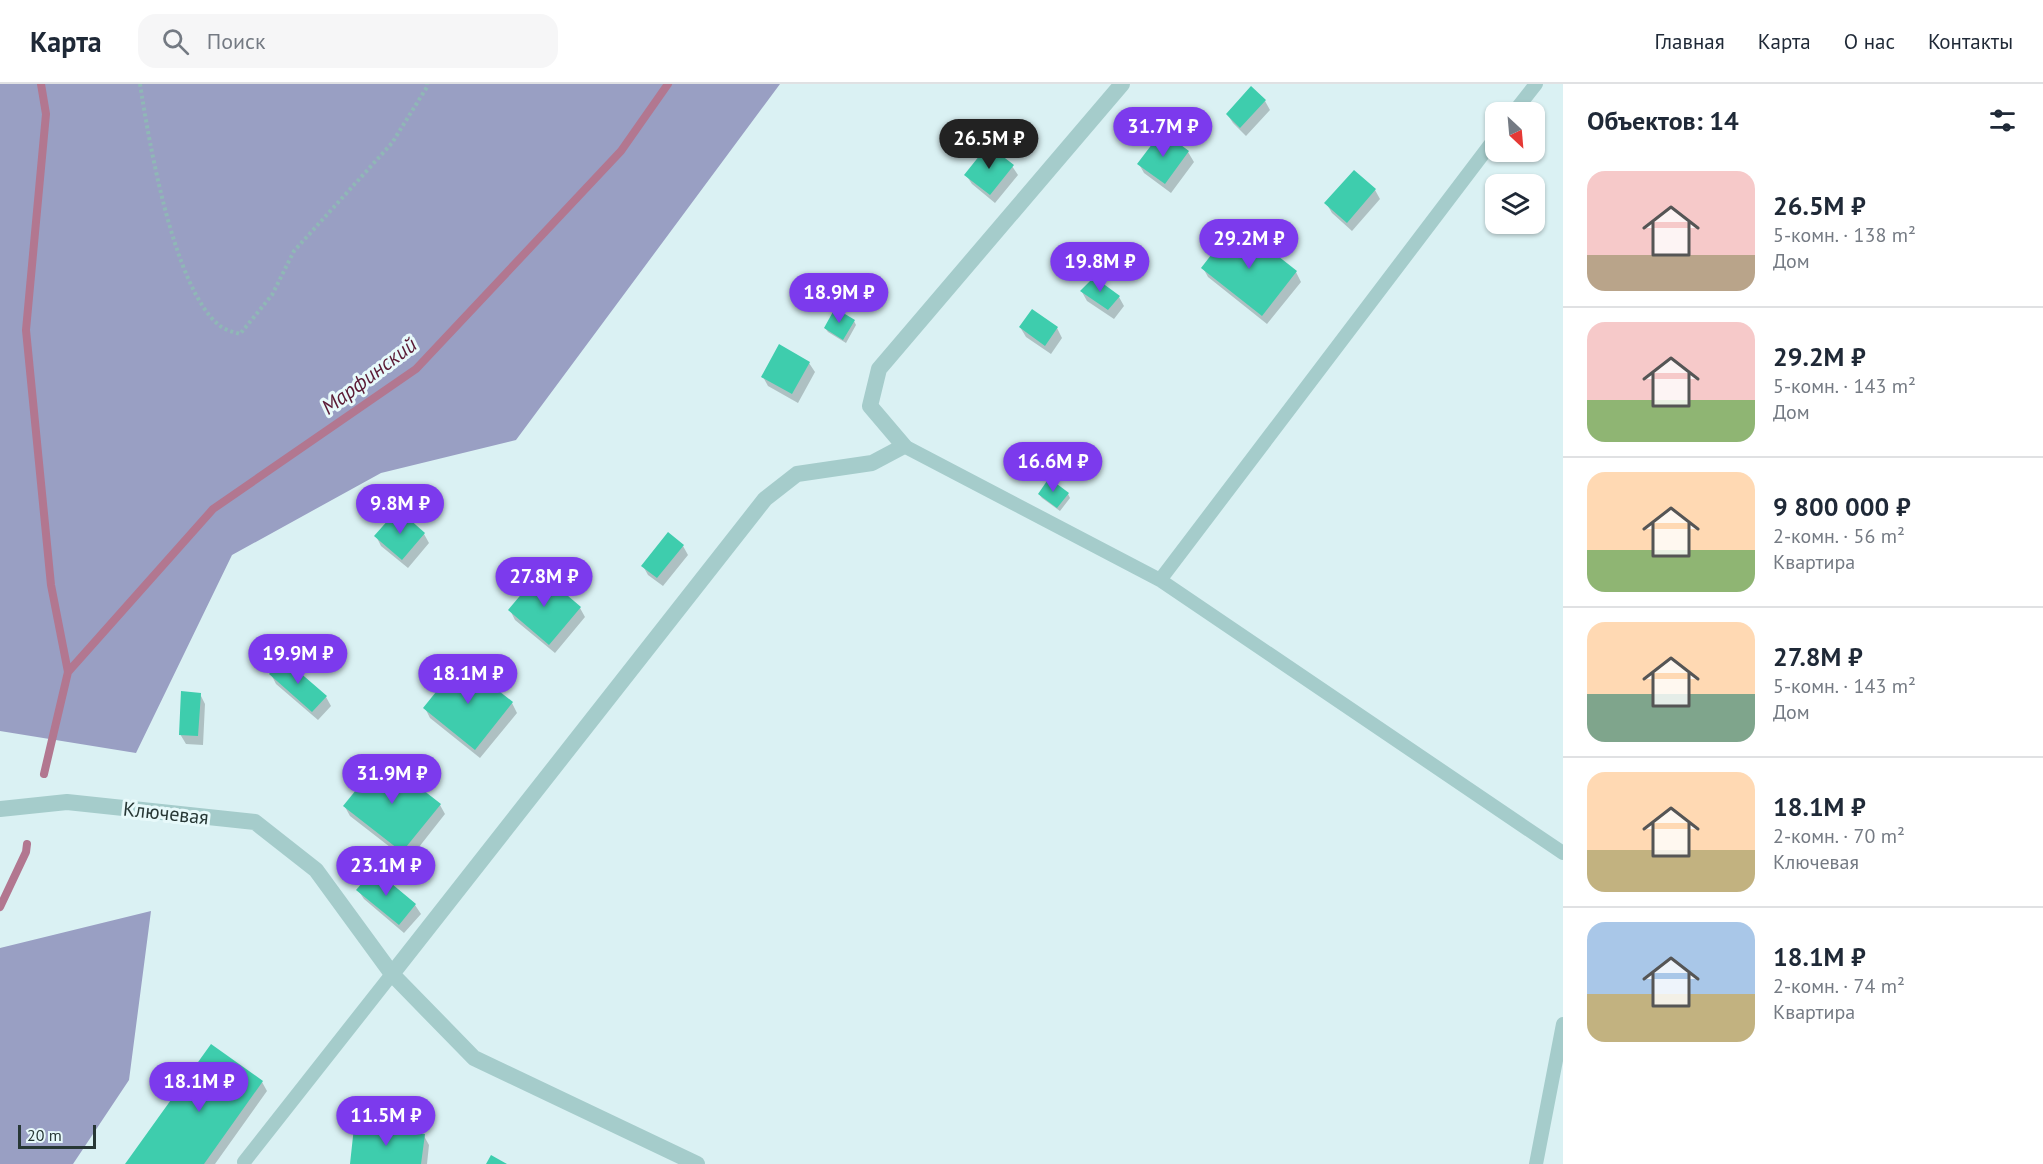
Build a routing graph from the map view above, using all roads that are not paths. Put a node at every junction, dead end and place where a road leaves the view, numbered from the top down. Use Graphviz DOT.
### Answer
graph roads {
  1 [pos="1122,84"];
  2 [pos="1536,84"];
  3 [pos="1522,102"];
  4 [pos="1485,152"];
  5 [pos="904,446"];
  6 [pos="1160,580"];
  7 [pos="0,809"];
  8 [pos="1563,853"];
  9 [pos="392,974"];
  10 [pos="1563,1024"];
  11 [pos="244,1162"];
  12 [pos="698,1164"];
  13 [pos="1536,1164"];
  1 -- 5 [label="street"];
  2 -- 3 [label="lane"];
  4 -- 6 [label="lane"];
  5 -- 6 [label="lane"];
  5 -- 9 [label="street"];
  6 -- 8 [label="lane"];
  7 -- 9 [label="street, Ключевая"];
  9 -- 11 [label="lane"];
  9 -- 12 [label="street, Ключевая"];
  10 -- 13 [label="lane"];
}
